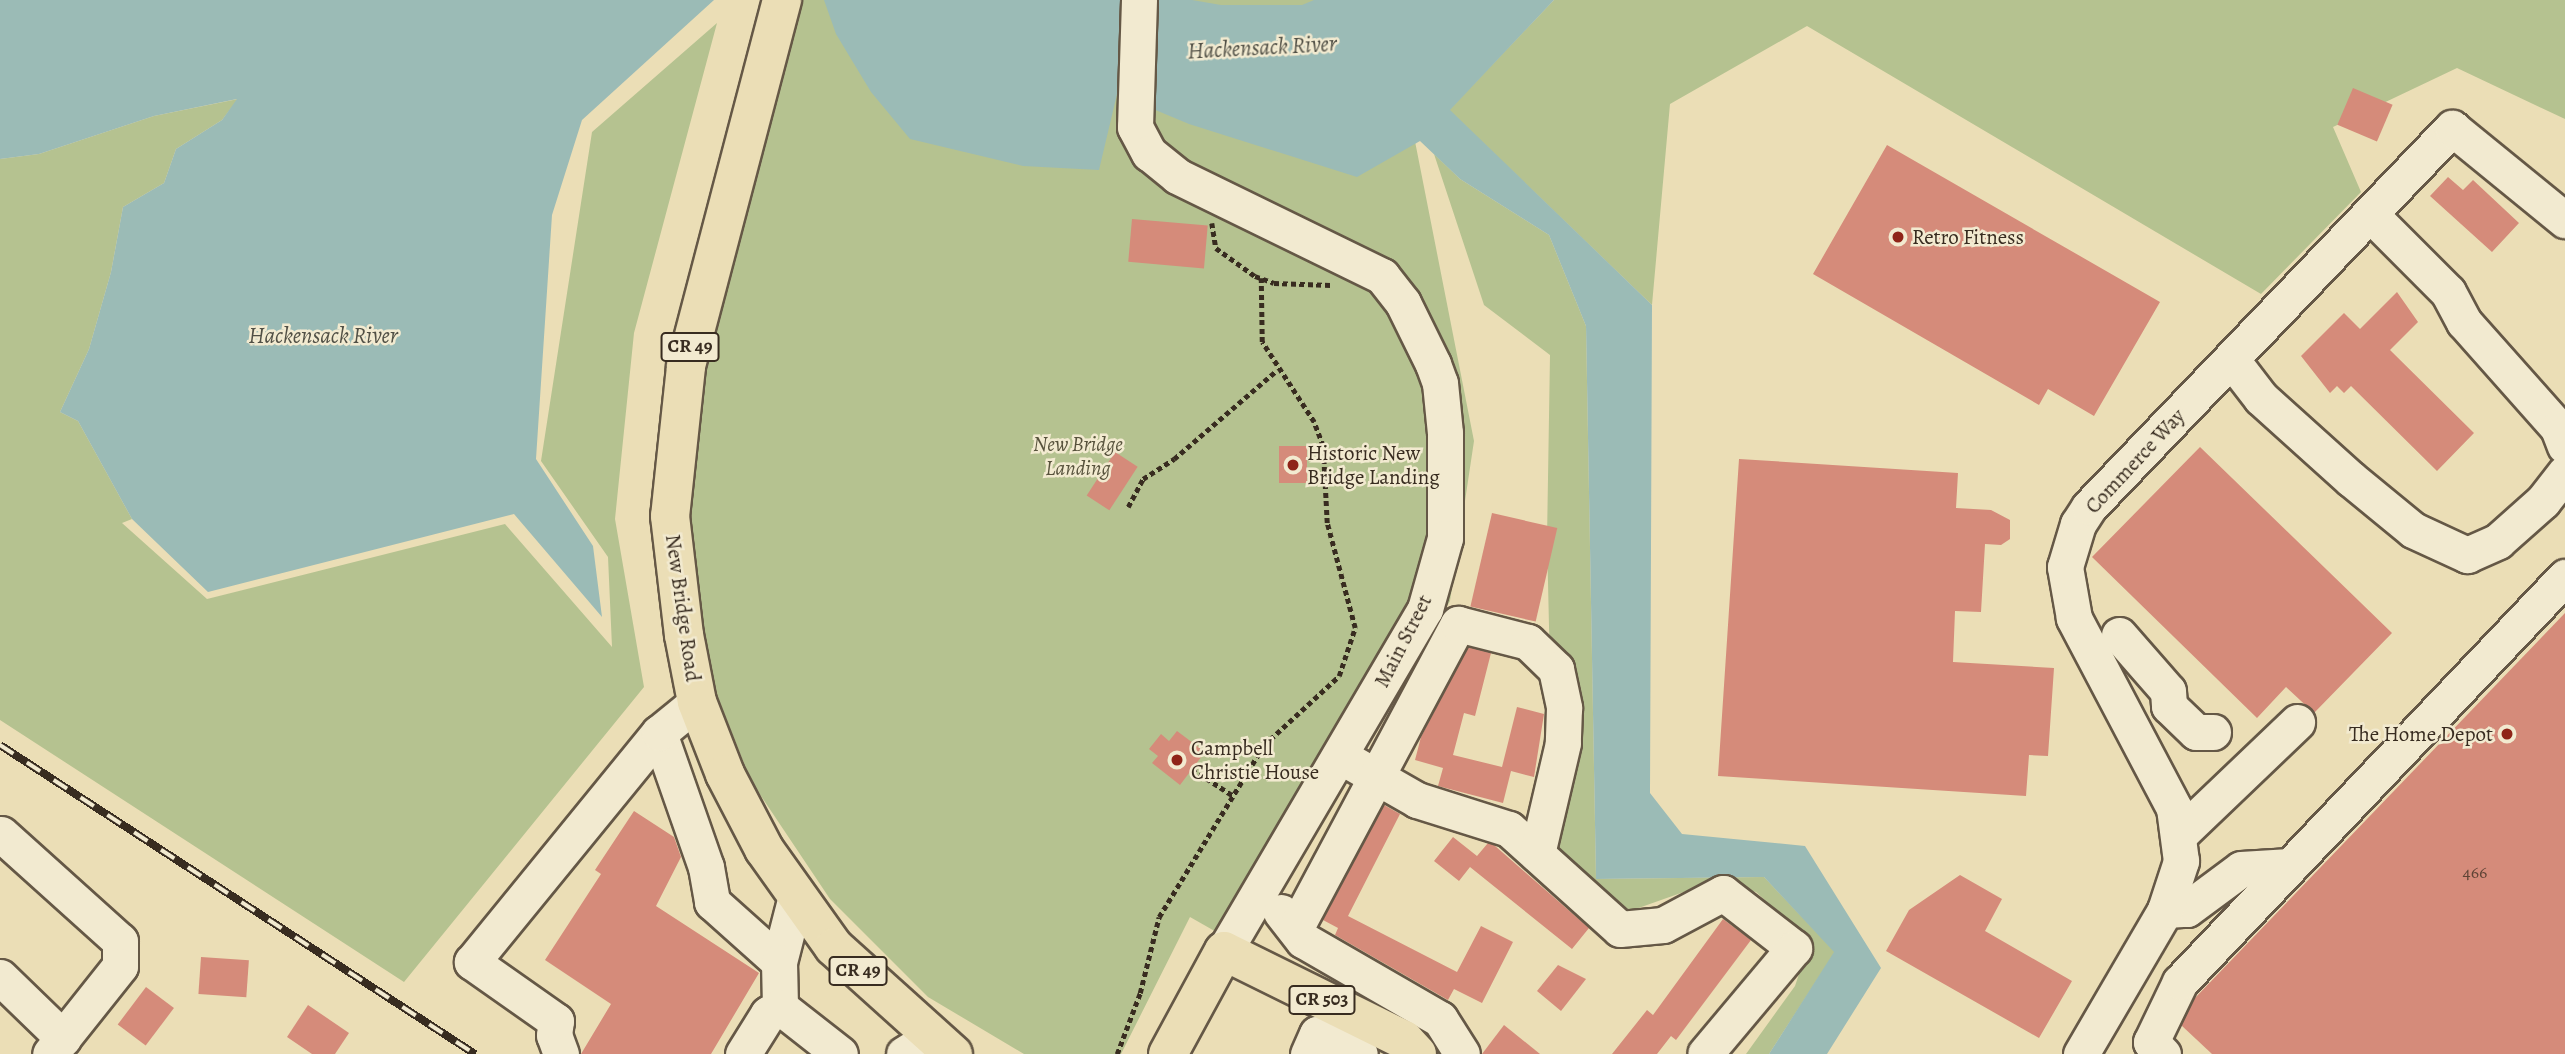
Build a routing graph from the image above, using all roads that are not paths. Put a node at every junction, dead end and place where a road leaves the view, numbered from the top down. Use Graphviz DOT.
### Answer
graph roads {
  1 [pos="1139,0"];
  2 [pos="781,1"];
  3 [pos="2370,214"];
  4 [pos="2565,219"];
  5 [pos="2231,359"];
  6 [pos="2565,446"];
  7 [pos="2565,472"];
  8 [pos="2565,578"];
  9 [pos="2119,635"];
  10 [pos="697,702"];
  11 [pos="2297,722"];
  12 [pos="659,733"];
  13 [pos="1340,756"];
  14 [pos="2249,769"];
  15 [pos="1377,777"];
  16 [pos="1,834"];
  17 [pos="2180,834"];
  18 [pos="1537,854"];
  19 [pos="2290,866"];
  20 [pos="1262,888"];
  21 [pos="796,896"];
  22 [pos="2165,911"];
  23 [pos="1295,929"];
  24 [pos="1224,951"];
  25 [pos="779,962"];
  26 [pos="0,977"];
  27 [pos="780,1007"];
  28 [pos="558,1037"];
  29 [pos="57,1046"];
  30 [pos="929,1048"];
  31 [pos="743,1054"];
  32 [pos="841,1054"];
  33 [pos="1168,1054"];
  34 [pos="1308,1054"];
  35 [pos="1360,1054"];
  36 [pos="1417,1054"];
  37 [pos="1462,1054"];
  38 [pos="1705,1054"];
  39 [pos="2081,1054"];
  40 [pos="2163,1054"];
  1 -- 13 [label="street, Main Street"];
  2 -- 10 [label="main road, New Bridge Road / CR 49"];
  3 -- 4 [label="street, Commerce Way"];
  3 -- 5 [label="street, Commerce Way"];
  3 -- 6 [label="street"];
  5 -- 7 [label="street"];
  5 -- 17 [label="street, Commerce Way"];
  8 -- 19 [label="street"];
  9 -- 14 [label="street"];
  10 -- 12 [label="street"];
  10 -- 21 [label="main road, New Bridge Road / CR 49"];
  11 -- 14 [label="street"];
  12 -- 25 [label="street"];
  12 -- 28 [label="street"];
  13 -- 15 [label="street"];
  13 -- 20 [label="street, Main Street"];
  14 -- 17 [label="street"];
  15 -- 18 [label="street"];
  15 -- 18 [label="street"];
  15 -- 23 [label="street"];
  16 -- 29 [label="street"];
  17 -- 22 [label="street, Commerce Way"];
  18 -- 38 [label="street"];
  19 -- 22 [label="street"];
  19 -- 40 [label="street"];
  20 -- 23 [label="street"];
  20 -- 24 [label="street, Main Street"];
  21 -- 25 [label="street"];
  21 -- 30 [label="main road, New Bridge Road / CR 49"];
  22 -- 39 [label="street, Commerce Way"];
  23 -- 37 [label="street"];
  24 -- 33 [label="main road, Main Street"];
  24 -- 36 [label="main road, CR 503"];
  25 -- 27 [label="street"];
  26 -- 29 [label="street"];
  27 -- 31 [label="street"];
  27 -- 32 [label="street"];
  34 -- 35 [label="street"];
}
